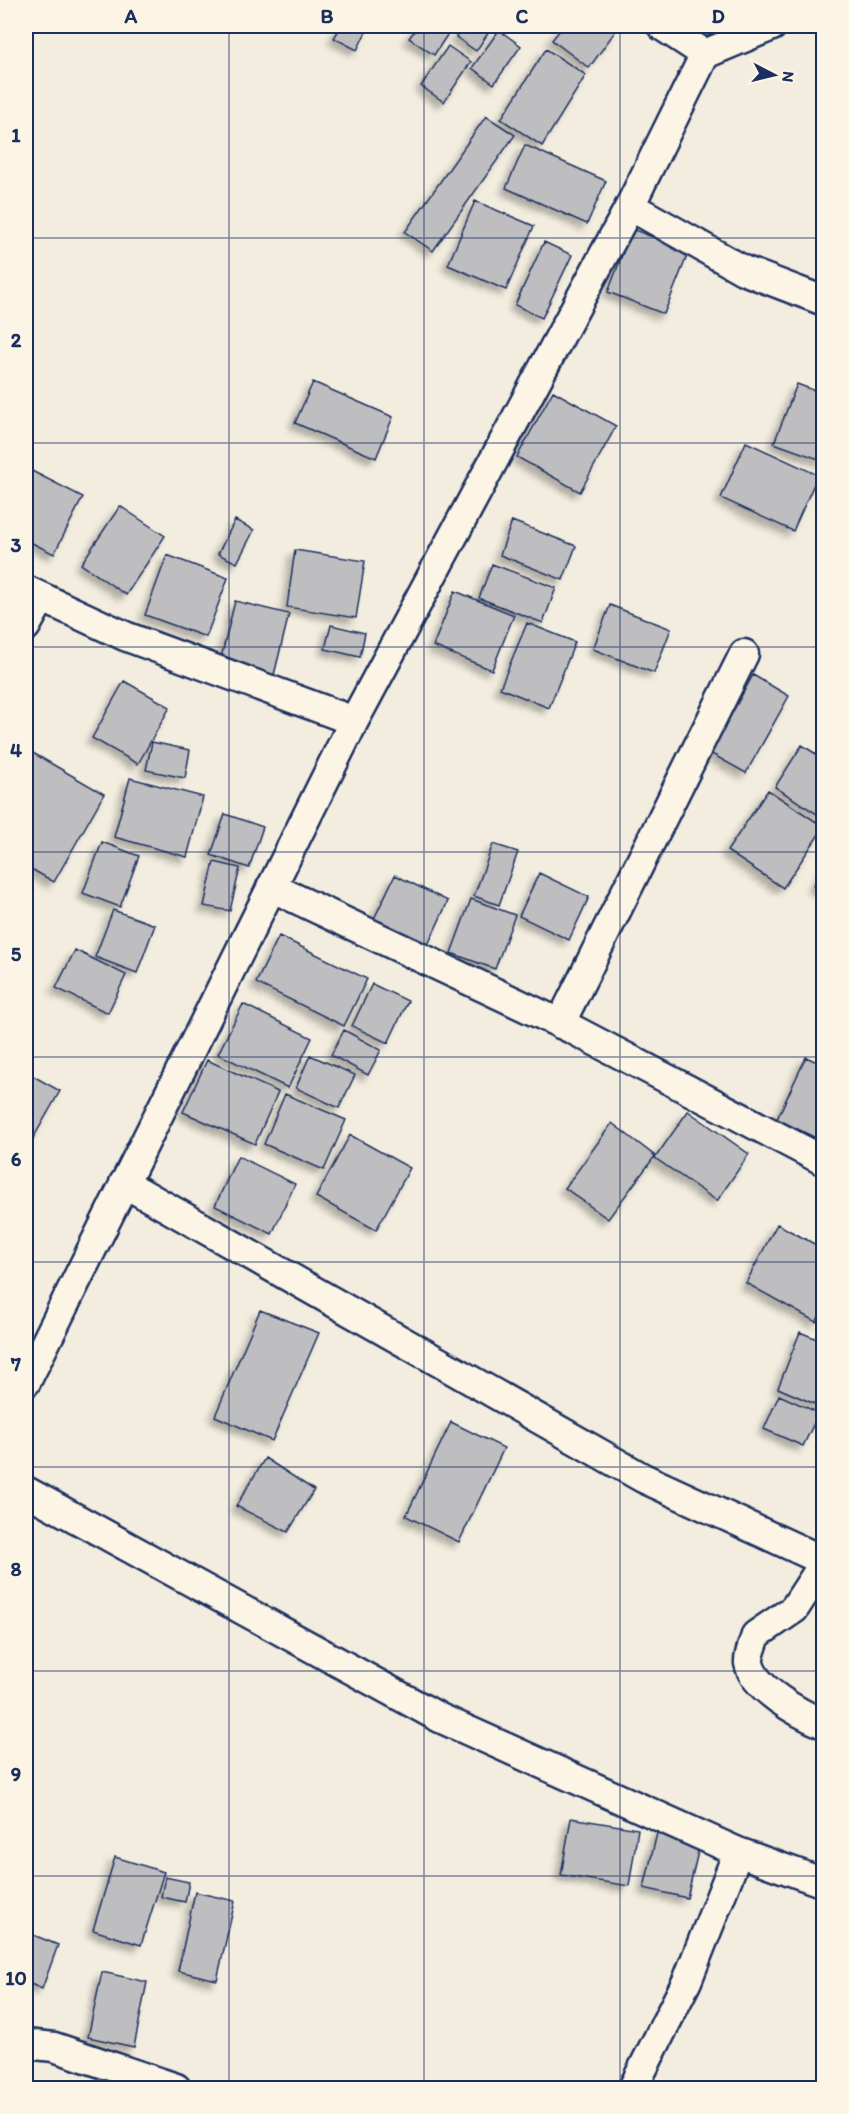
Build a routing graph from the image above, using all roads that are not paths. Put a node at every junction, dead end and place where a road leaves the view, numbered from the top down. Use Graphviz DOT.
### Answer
graph roads {
  1 [pos="662,26"];
  2 [pos="772,26"];
  3 [pos="705,54"];
  4 [pos="630,206"];
  5 [pos="824,301"];
  6 [pos="33,594"];
  7 [pos="26,626"];
  8 [pos="744,654"];
  9 [pos="354,721"];
  10 [pos="271,887"];
  11 [pos="560,1024"];
  12 [pos="824,1161"];
  13 [pos="124,1183"];
  14 [pos="26,1382"];
  15 [pos="26,1491"];
  16 [pos="824,1562"];
  17 [pos="824,1724"];
  18 [pos="738,1852"];
  19 [pos="824,1883"];
  20 [pos="26,2044"];
  21 [pos="138,2081"];
  22 [pos="176,2088"];
  23 [pos="633,2088"];
  1 -- 3 [label="street"];
  2 -- 3 [label="street"];
  3 -- 4 [label="street"];
  4 -- 5 [label="street"];
  4 -- 9 [label="street"];
  6 -- 7 [label="street"];
  6 -- 9 [label="street"];
  8 -- 11 [label="street"];
  9 -- 10 [label="street"];
  10 -- 11 [label="street"];
  10 -- 13 [label="street"];
  11 -- 12 [label="street"];
  13 -- 14 [label="street"];
  13 -- 16 [label="street"];
  15 -- 18 [label="street"];
  16 -- 17 [label="street"];
  18 -- 19 [label="street"];
  18 -- 23 [label="street"];
  20 -- 21 [label="street"];
  21 -- 22 [label="street"];
}
